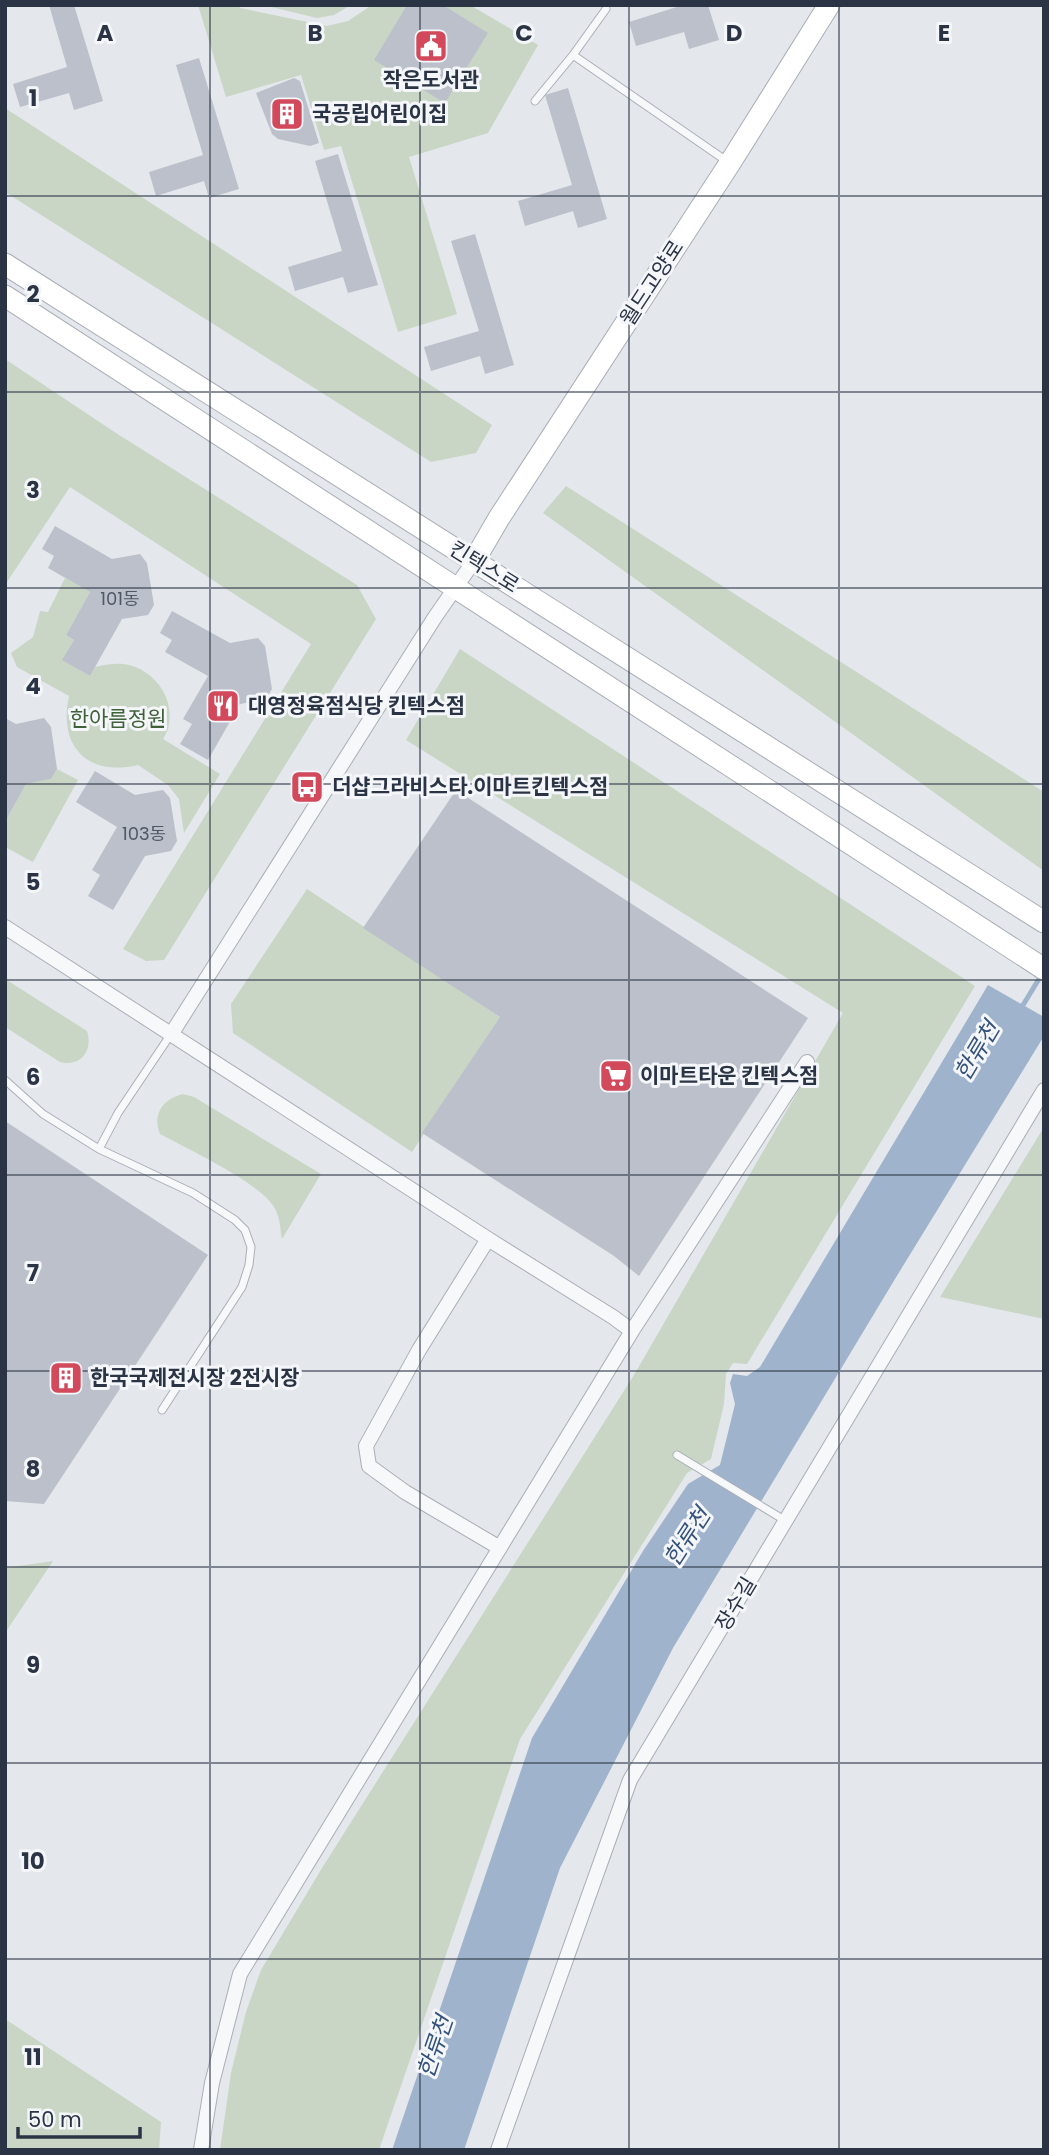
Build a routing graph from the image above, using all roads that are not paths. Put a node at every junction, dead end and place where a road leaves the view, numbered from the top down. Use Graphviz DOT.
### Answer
graph roads {
  1 [pos="829,5"];
  2 [pos="606,9"];
  3 [pos="573,55"];
  4 [pos="534,101"];
  5 [pos="730,163"];
  6 [pos="5,264"];
  7 [pos="5,296"];
  8 [pos="474,561"];
  9 [pos="454,587"];
  10 [pos="1044,922"];
  11 [pos="5,928"];
  12 [pos="1044,969"];
  13 [pos="172,1033"];
  14 [pos="807,1062"];
  15 [pos="5,1080"];
  16 [pos="1044,1090"];
  17 [pos="99,1149"];
  18 [pos="488,1239"];
  19 [pos="632,1331"];
  20 [pos="162,1410"];
  21 [pos="677,1455"];
  22 [pos="786,1521"];
  23 [pos="500,1548"];
  24 [pos="201,2150"];
  25 [pos="498,2150"];
  1 -- 5 [label="main road, 월드고양로"];
  2 -- 3 [label="lane"];
  3 -- 4 [label="lane"];
  3 -- 5 [label="lane"];
  5 -- 8 [label="main road, 월드고양로"];
  6 -- 8 [label="main road, 킨텍스로"];
  7 -- 9 [label="main road, 킨텍스로"];
  8 -- 9 [label="street"];
  8 -- 10 [label="main road, 킨텍스로"];
  9 -- 12 [label="main road, 킨텍스로"];
  9 -- 13 [label="street"];
  11 -- 13 [label="street"];
  13 -- 17 [label="lane"];
  13 -- 18 [label="street"];
  14 -- 19 [label="street"];
  15 -- 17 [label="lane"];
  16 -- 22 [label="street, 장수길"];
  17 -- 20 [label="lane"];
  18 -- 19 [label="street"];
  18 -- 23 [label="street"];
  19 -- 23 [label="street"];
  21 -- 22 [label="lane"];
  22 -- 25 [label="street, 장수길"];
  23 -- 24 [label="street"];
}
